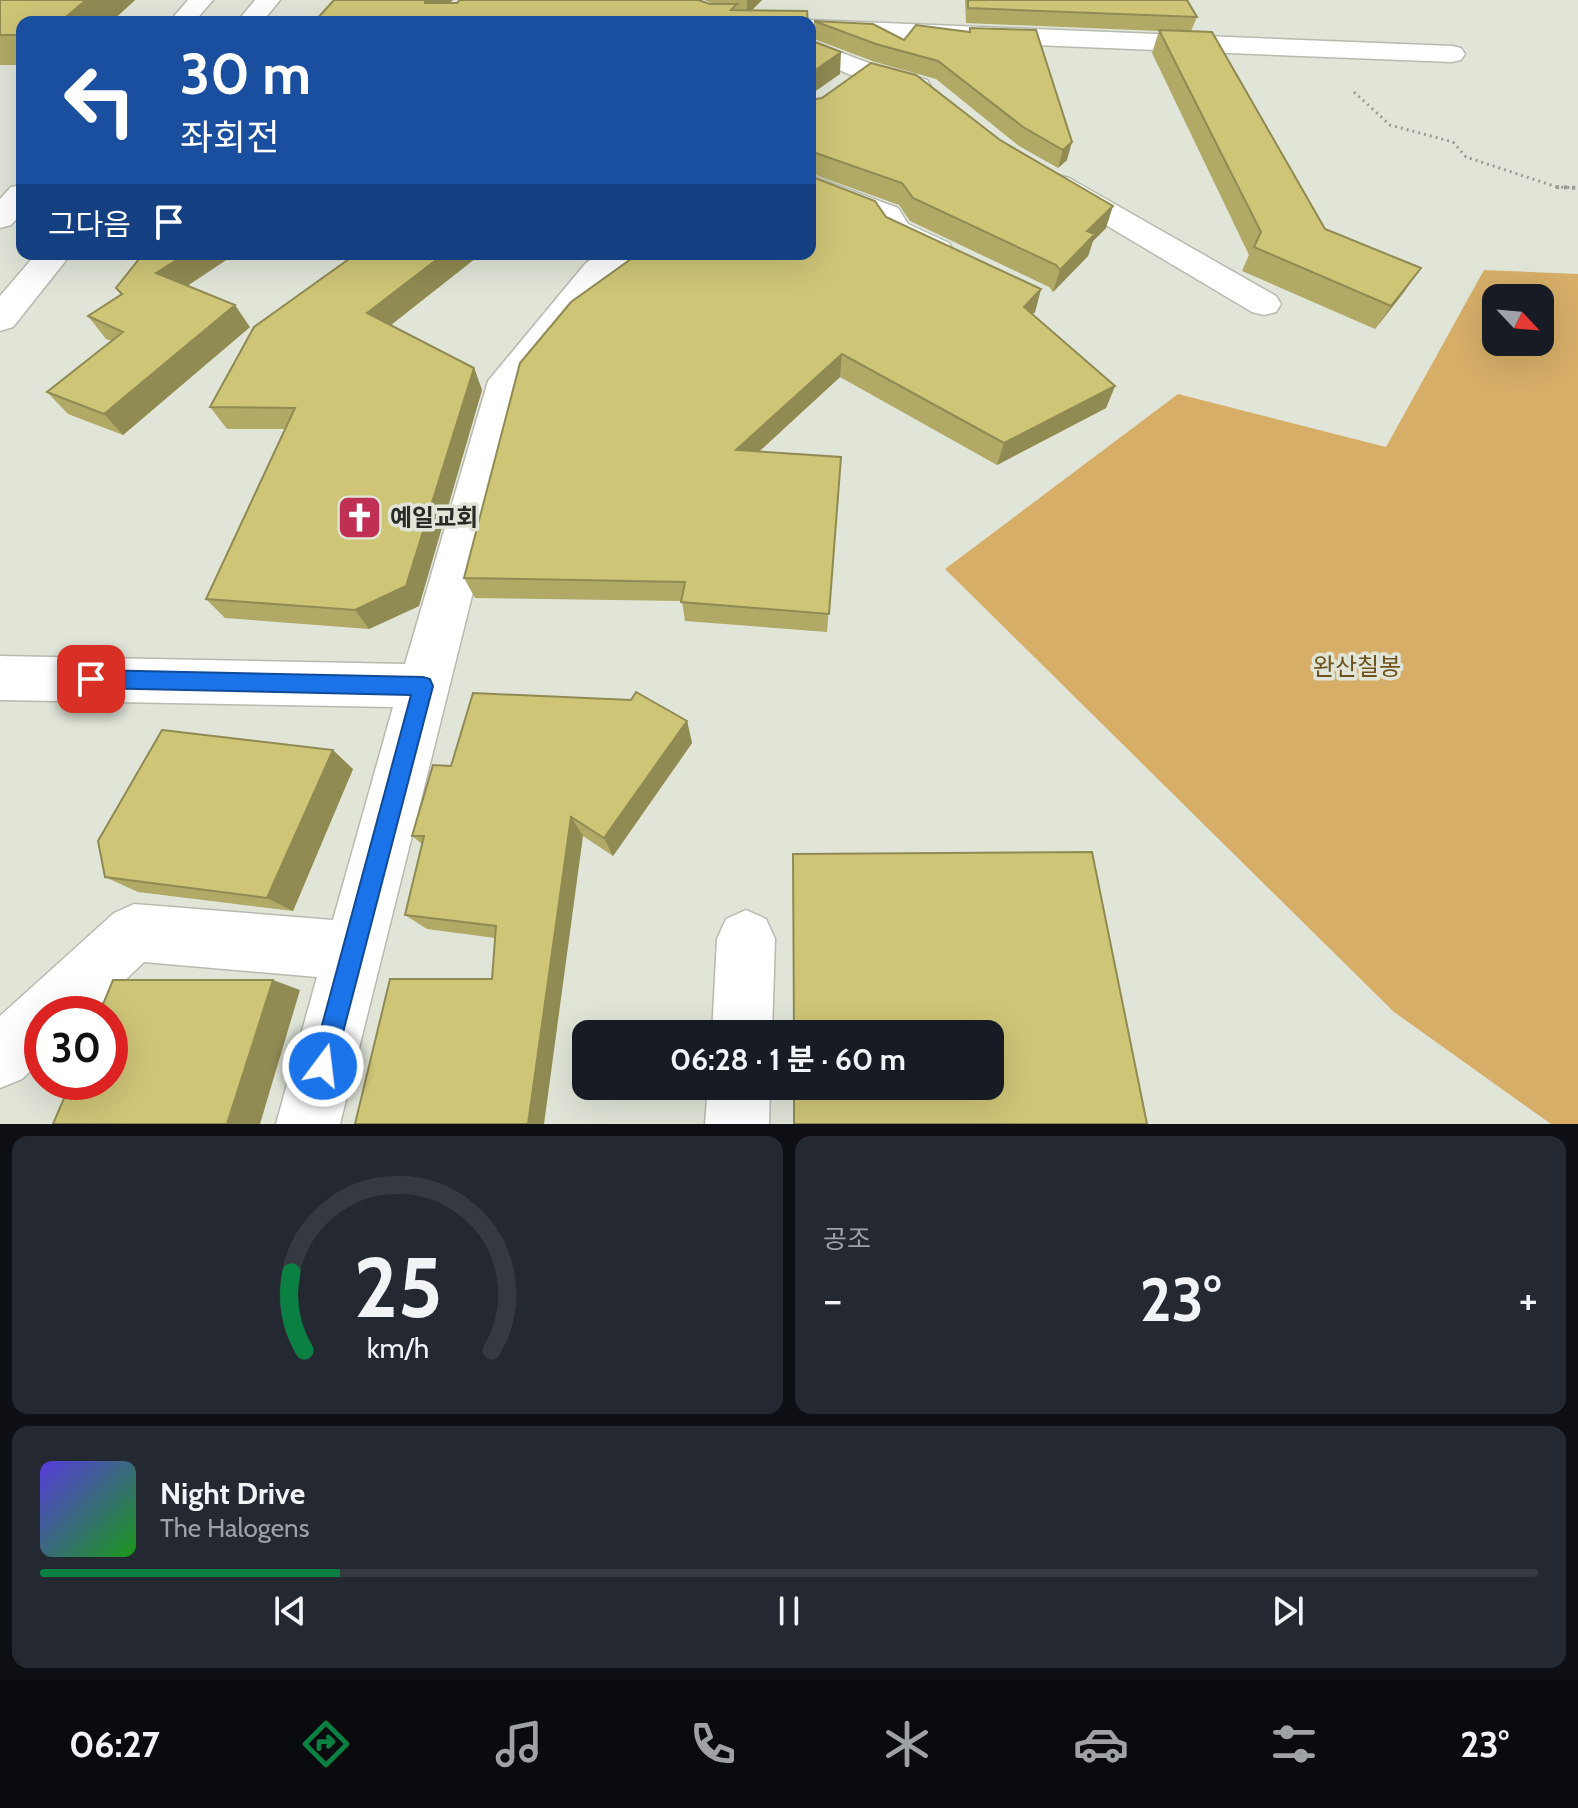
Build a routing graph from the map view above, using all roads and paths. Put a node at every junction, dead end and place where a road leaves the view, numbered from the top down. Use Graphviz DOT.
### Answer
graph roads {
  1 [pos="201,0"];
  2 [pos="268,0"];
  3 [pos="833,6"];
  4 [pos="186,16"];
  5 [pos="254,16"];
  6 [pos="812,16"];
  7 [pos="816,23"];
  8 [pos="1273,46"];
  9 [pos="816,53"];
  10 [pos="1452,54"];
  11 [pos="937,98"];
  12 [pos="1034,170"];
  13 [pos="816,186"];
  14 [pos="1578,188"];
  15 [pos="16,201"];
  16 [pos="0,218"];
  17 [pos="49,260"];
  18 [pos="611,260"];
  19 [pos="966,264"];
  20 [pos="1264,304"];
  21 [pos="0,319"];
  22 [pos="0,678"];
  23 [pos="423,686"];
  24 [pos="746,939"];
  25 [pos="353,951"];
  26 [pos="66,996"];
  27 [pos="743,1020"];
  28 [pos="24,1035"];
  29 [pos="0,1057"];
  30 [pos="738,1100"];
  31 [pos="308,1124"];
  32 [pos="737,1124"];
  1 -- 4 [label="street"];
  2 -- 5 [label="street"];
  3 -- 6 [label="street"];
  7 -- 8 [label="street"];
  8 -- 10 [label="street"];
  8 -- 14 [label="path"];
  9 -- 11 [label="street"];
  12 -- 20 [label="street"];
  13 -- 19 [label="street"];
  15 -- 16 [label="street"];
  17 -- 21 [label="street"];
  18 -- 23 [label="street"];
  22 -- 23 [label="street"];
  23 -- 25 [label="street"];
  24 -- 27 [label="street"];
  25 -- 26 [label="street"];
  25 -- 31 [label="street"];
  28 -- 29 [label="street"];
  30 -- 32 [label="street"];
}
